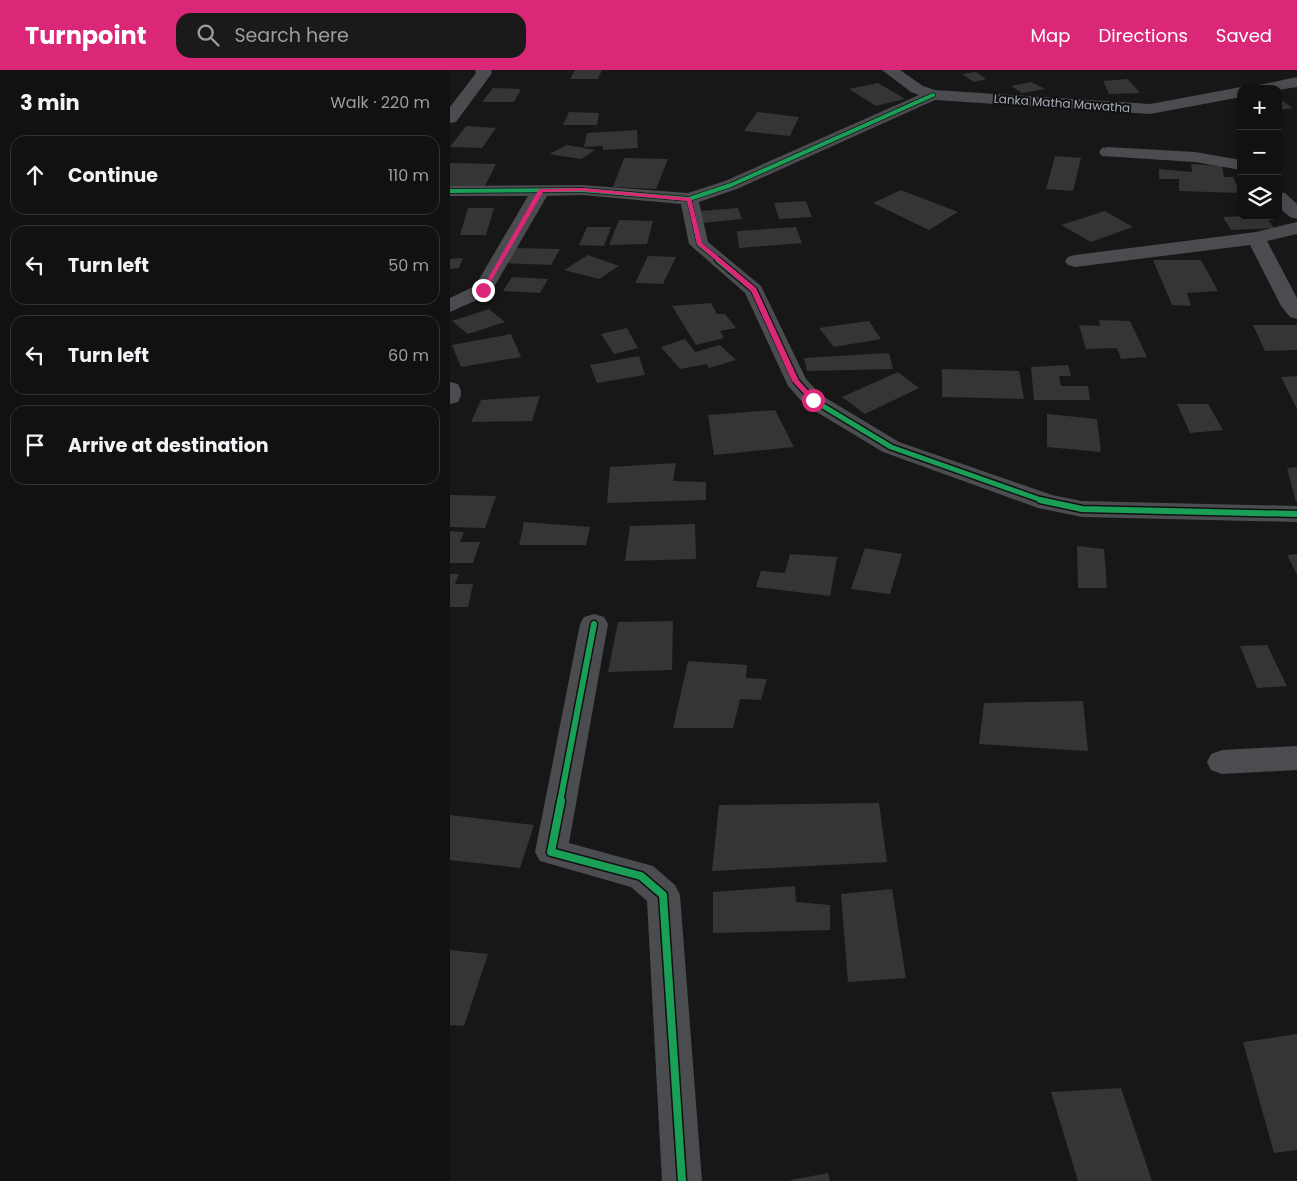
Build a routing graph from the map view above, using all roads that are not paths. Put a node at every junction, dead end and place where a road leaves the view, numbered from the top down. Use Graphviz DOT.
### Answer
graph roads {
  1 [pos="483,70"];
  2 [pos="890,70"];
  3 [pos="1297,82"];
  4 [pos="1281,85"];
  5 [pos="1237,93"];
  6 [pos="933,95"];
  7 [pos="450,118"];
  8 [pos="1108,152"];
  9 [pos="1237,164"];
  10 [pos="541,190"];
  11 [pos="450,191"];
  12 [pos="689,199"];
  13 [pos="1282,201"];
  14 [pos="1297,214"];
  15 [pos="1297,228"];
  16 [pos="1256,238"];
  17 [pos="1074,261"];
  18 [pos="450,306"];
  19 [pos="1297,312"];
  20 [pos="450,389"];
  21 [pos="450,397"];
  22 [pos="1297,514"];
  23 [pos="594,624"];
  24 [pos="1297,758"];
  25 [pos="1222,762"];
  26 [pos="682,1181"];
  1 -- 7 [label="street"];
  2 -- 6 [label="street, Lanka Matha Mawatha"];
  3 -- 4 [label="street"];
  5 -- 6 [label="street, Lanka Matha Mawatha"];
  6 -- 12 [label="street"];
  8 -- 9 [label="street"];
  10 -- 11 [label="street"];
  10 -- 12 [label="street"];
  10 -- 18 [label="street"];
  12 -- 22 [label="street"];
  13 -- 14 [label="street"];
  15 -- 16 [label="street"];
  16 -- 17 [label="street"];
  16 -- 19 [label="street"];
  20 -- 21 [label="street"];
  23 -- 26 [label="street"];
  24 -- 25 [label="street"];
}
